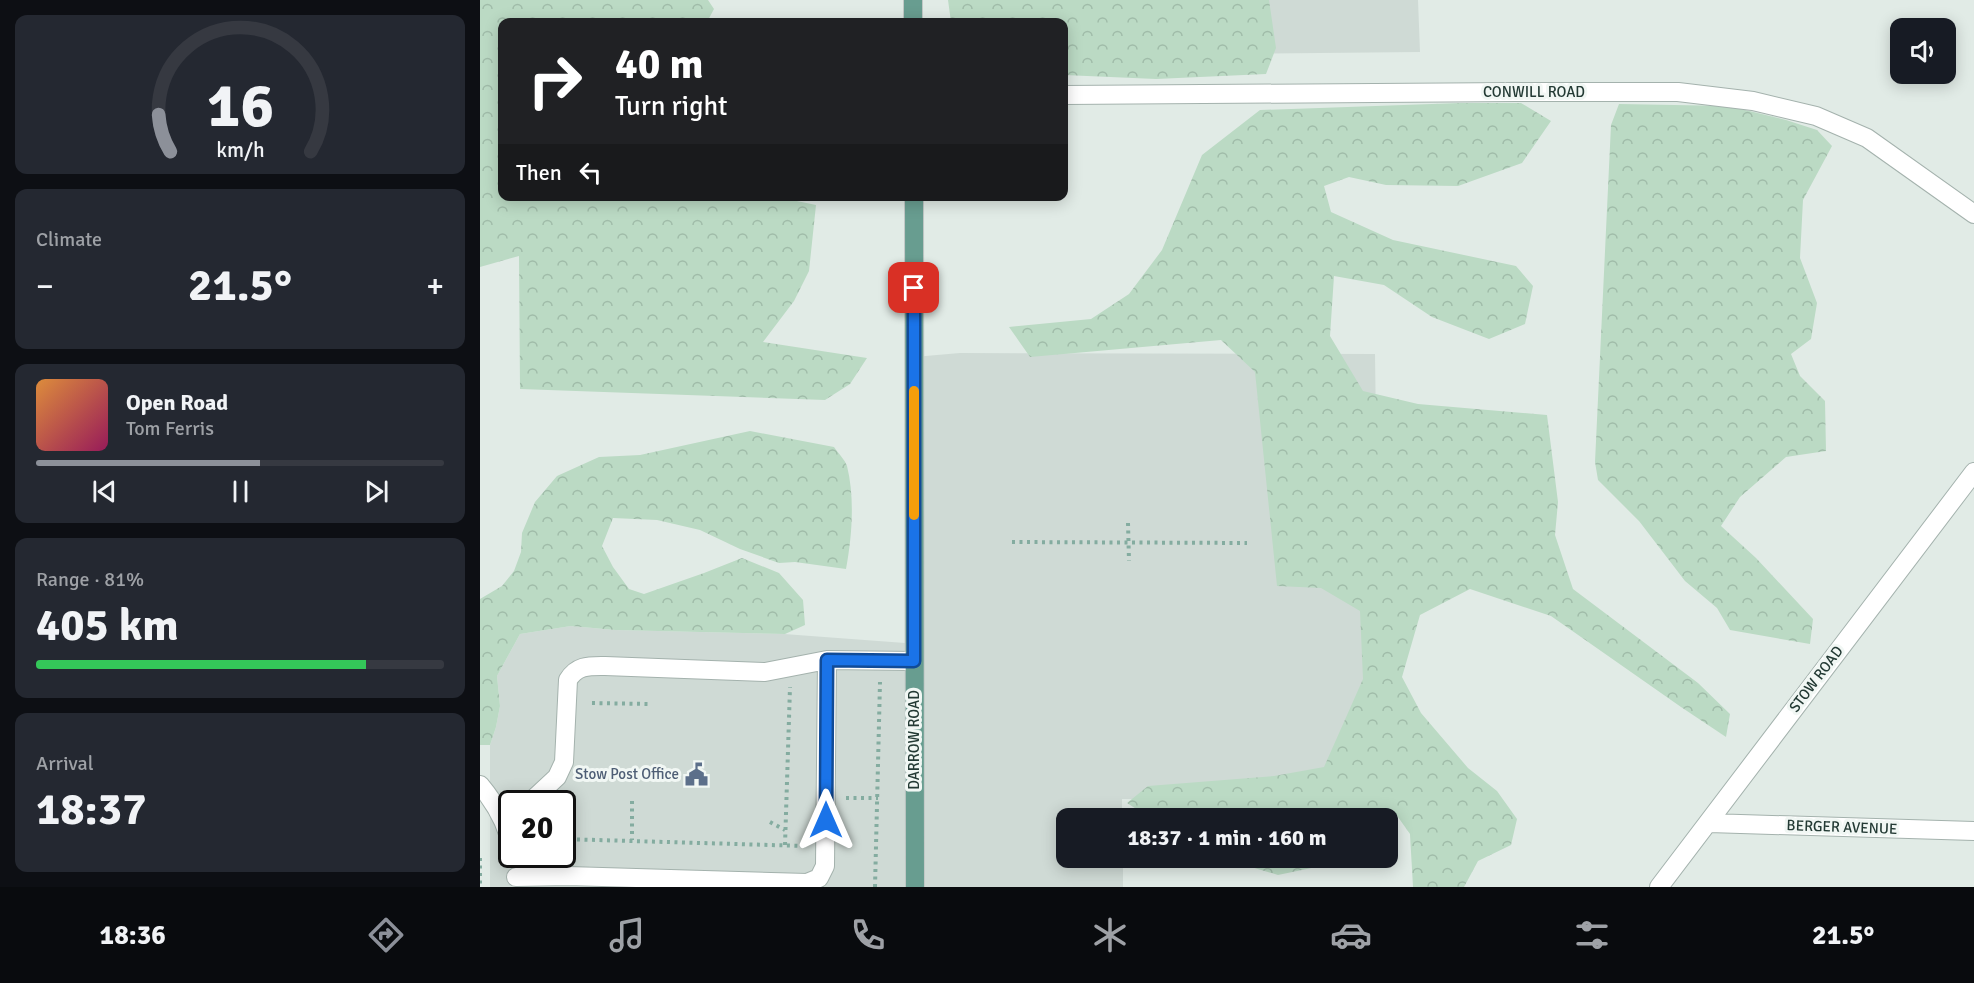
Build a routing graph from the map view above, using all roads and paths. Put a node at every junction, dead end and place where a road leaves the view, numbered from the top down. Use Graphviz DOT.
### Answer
graph roads {
  1 [pos="914,0"];
  2 [pos="914,18"];
  3 [pos="1068,95"];
  4 [pos="914,201"];
  5 [pos="1974,214"];
  6 [pos="1974,472"];
  7 [pos="1128,523"];
  8 [pos="1012,542"];
  9 [pos="1129,542"];
  10 [pos="1247,543"];
  11 [pos="1129,561"];
  12 [pos="827,660"];
  13 [pos="880,661"];
  14 [pos="914,661"];
  15 [pos="791,667"];
  16 [pos="592,703"];
  17 [pos="649,704"];
  18 [pos="480,785"];
  19 [pos="543,790"];
  20 [pos="826,797"];
  21 [pos="878,798"];
  22 [pos="632,801"];
  23 [pos="498,808"];
  24 [pos="770,822"];
  25 [pos="1709,823"];
  26 [pos="785,830"];
  27 [pos="1974,831"];
  28 [pos="576,839"];
  29 [pos="632,840"];
  30 [pos="785,845"];
  31 [pos="809,846"];
  32 [pos="480,858"];
  33 [pos="517,882"];
  34 [pos="480,885"];
  35 [pos="874,887"];
  36 [pos="915,887"];
  37 [pos="1659,887"];
  1 -- 2 [label="main road"];
  3 -- 5 [label="street, CONWILL ROAD"];
  4 -- 14 [label="main road, DARROW ROAD"];
  6 -- 25 [label="street, STOW ROAD"];
  7 -- 9 [label="path"];
  8 -- 9 [label="path"];
  9 -- 10 [label="path"];
  9 -- 11 [label="path"];
  12 -- 13 [label="street"];
  12 -- 15 [label="street"];
  12 -- 20 [label="street"];
  13 -- 14 [label="street"];
  13 -- 21 [label="path"];
  14 -- 36 [label="main road, DARROW ROAD"];
  15 -- 19 [label="street"];
  15 -- 26 [label="path"];
  16 -- 17 [label="path"];
  18 -- 23 [label="street"];
  20 -- 21 [label="path"];
  20 -- 33 [label="street"];
  21 -- 35 [label="path"];
  22 -- 29 [label="path"];
  24 -- 26 [label="path"];
  25 -- 27 [label="street, BERGER AVENUE"];
  25 -- 37 [label="street, STOW ROAD"];
  26 -- 30 [label="path"];
  28 -- 29 [label="path"];
  29 -- 30 [label="path"];
  30 -- 31 [label="path"];
  32 -- 34 [label="path"];
}
